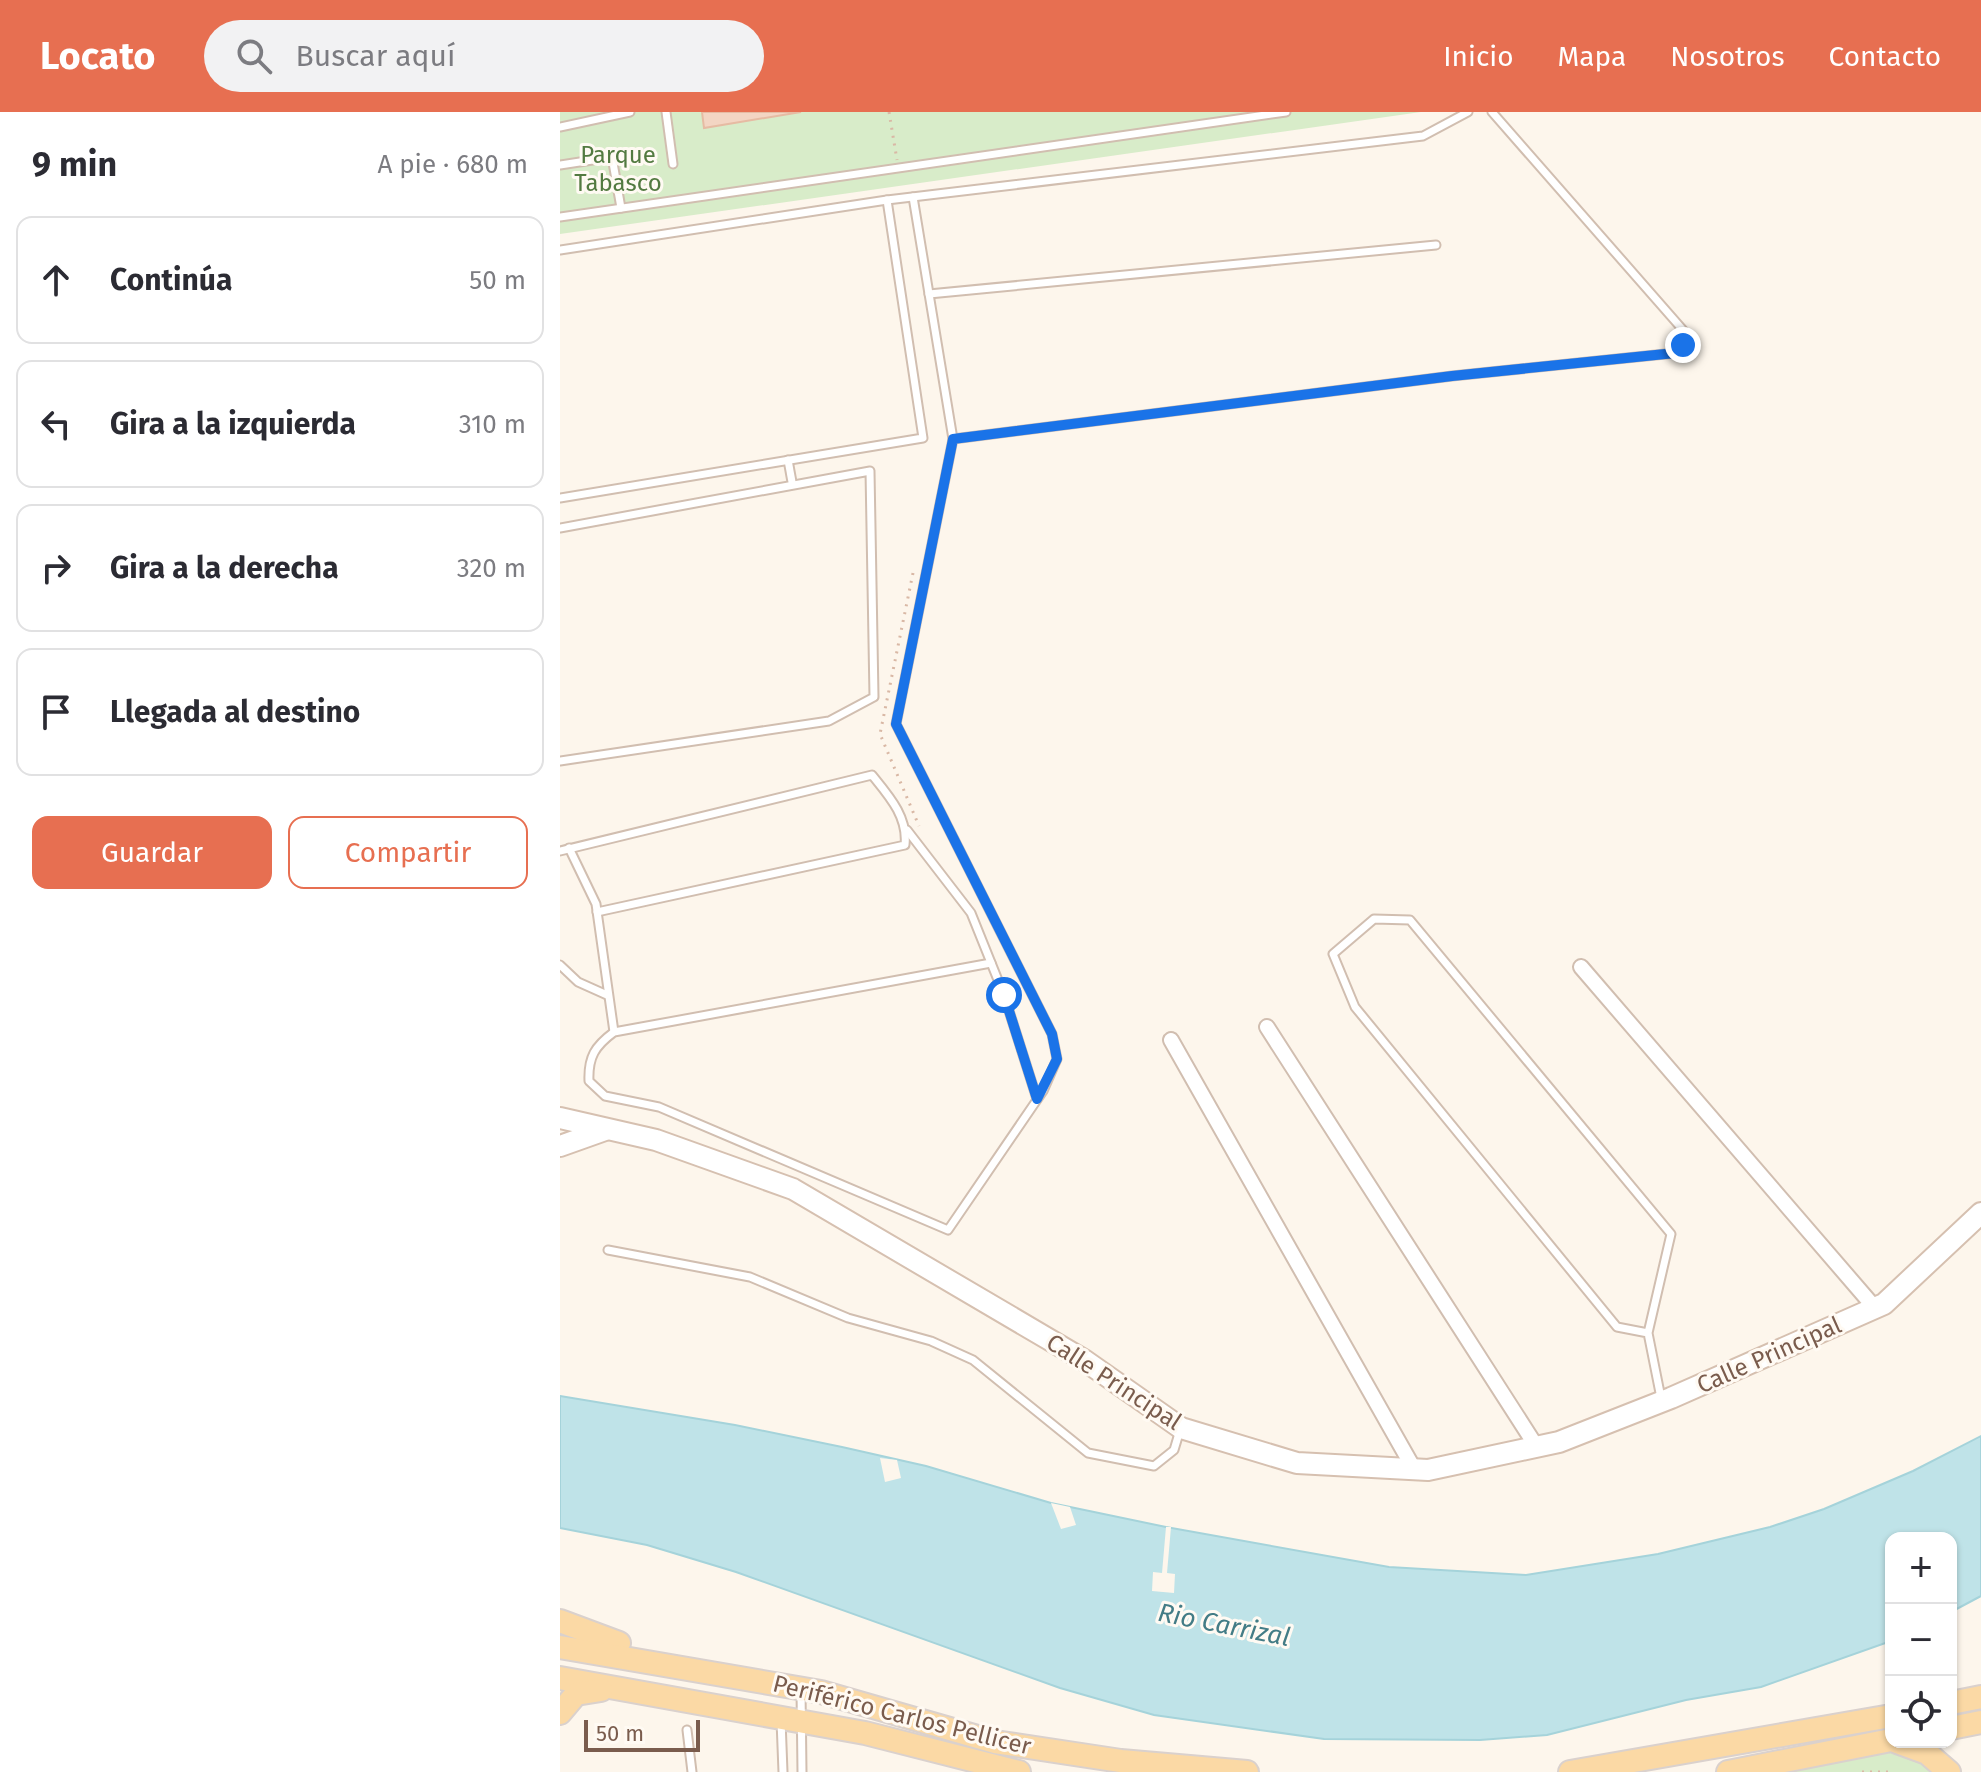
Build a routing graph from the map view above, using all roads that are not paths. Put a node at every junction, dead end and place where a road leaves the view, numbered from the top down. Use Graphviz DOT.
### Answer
graph roads {
  1 [pos="630,112"];
  2 [pos="666,112"];
  3 [pos="1286,112"];
  4 [pos="1468,112"];
  5 [pos="1492,112"];
  6 [pos="560,127"];
  7 [pos="673,164"];
  8 [pos="560,165"];
  9 [pos="913,197"];
  10 [pos="887,200"];
  11 [pos="621,208"];
  12 [pos="560,217"];
  13 [pos="1436,245"];
  14 [pos="560,250"];
  15 [pos="929,294"];
  16 [pos="953,439"];
  17 [pos="788,460"];
  18 [pos="792,482"];
  19 [pos="560,498"];
  20 [pos="560,528"];
  21 [pos="560,761"];
  22 [pos="907,830"];
  23 [pos="569,848"];
  24 [pos="560,851"];
  25 [pos="597,912"];
  26 [pos="991,963"];
  27 [pos="560,965"];
  28 [pos="1581,967"];
  29 [pos="607,995"];
  30 [pos="1267,1027"];
  31 [pos="614,1032"];
  32 [pos="1171,1040"];
  33 [pos="1037,1099"];
  34 [pos="560,1118"];
  35 [pos="608,1129"];
  36 [pos="560,1146"];
  37 [pos="1981,1213"];
  38 [pos="608,1250"];
  39 [pos="1875,1308"];
  40 [pos="1648,1333"];
  41 [pos="1662,1401"];
  42 [pos="1181,1428"];
  43 [pos="1538,1449"];
  44 [pos="1414,1469"];
  45 [pos="560,1621"];
  46 [pos="560,1647"];
  47 [pos="740,1677"];
  48 [pos="560,1678"];
  49 [pos="801,1688"];
  50 [pos="634,1691"];
  51 [pos="1981,1697"];
  52 [pos="1957,1702"];
  53 [pos="560,1713"];
  54 [pos="1885,1717"];
  55 [pos="790,1720"];
  56 [pos="1981,1722"];
  57 [pos="1957,1727"];
  58 [pos="687,1730"];
  59 [pos="1885,1741"];
  60 [pos="1913,1748"];
  61 [pos="993,1759"];
  62 [pos="1234,1771"];
  63 [pos="692,1772"];
  64 [pos="783,1772"];
  65 [pos="802,1772"];
  66 [pos="1019,1772"];
  67 [pos="1570,1772"];
  68 [pos="1728,1772"];
  69 [pos="1949,1772"];
  1 -- 6 [label="lane"];
  2 -- 7 [label="lane"];
  3 -- 11 [label="lane"];
  4 -- 9 [label="lane"];
  5 -- 16 [label="lane"];
  8 -- 11 [label="lane"];
  9 -- 10 [label="lane"];
  9 -- 15 [label="lane"];
  10 -- 14 [label="lane"];
  10 -- 17 [label="lane"];
  11 -- 12 [label="lane"];
  13 -- 15 [label="lane"];
  15 -- 16 [label="lane"];
  16 -- 33 [label="lane"];
  17 -- 18 [label="lane"];
  17 -- 19 [label="lane"];
  18 -- 20 [label="lane"];
  18 -- 21 [label="lane"];
  22 -- 23 [label="lane"];
  22 -- 25 [label="lane"];
  22 -- 26 [label="lane"];
  23 -- 24 [label="lane"];
  23 -- 25 [label="lane"];
  25 -- 29 [label="lane"];
  26 -- 31 [label="lane"];
  26 -- 33 [label="lane"];
  27 -- 29 [label="lane"];
  28 -- 39 [label="street"];
  29 -- 31 [label="lane"];
  30 -- 43 [label="street"];
  31 -- 33 [label="lane"];
  32 -- 44 [label="street"];
  34 -- 35 [label="main road, Calle Principal"];
  35 -- 36 [label="main road"];
  35 -- 42 [label="main road, Calle Principal"];
  37 -- 39 [label="main road, Calle Principal"];
  38 -- 42 [label="lane"];
  39 -- 41 [label="main road, Calle Principal"];
  40 -- 40 [label="lane"];
  40 -- 41 [label="lane"];
  41 -- 43 [label="main road, Calle Principal"];
  42 -- 44 [label="main road, Calle Principal"];
  43 -- 44 [label="main road, Calle Principal"];
  45 -- 47 [label="main road"];
  46 -- 47 [label="main road, Periférico Carlos Pellicer"];
  47 -- 49 [label="main road, Periférico Carlos Pellicer"];
  48 -- 50 [label="main road"];
  49 -- 55 [label="lane"];
  49 -- 61 [label="main road, Periférico Carlos Pellicer"];
  50 -- 53 [label="main road"];
  50 -- 55 [label="main road"];
  51 -- 52 [label="main road"];
  54 -- 67 [label="main road"];
  55 -- 61 [label="main road"];
  55 -- 64 [label="lane"];
  55 -- 65 [label="lane"];
  56 -- 57 [label="main road"];
  58 -- 63 [label="lane"];
  59 -- 68 [label="main road"];
  60 -- 69 [label="main road"];
  61 -- 62 [label="main road, Periférico Carlos Pellicer"];
  61 -- 66 [label="main road"];
}
